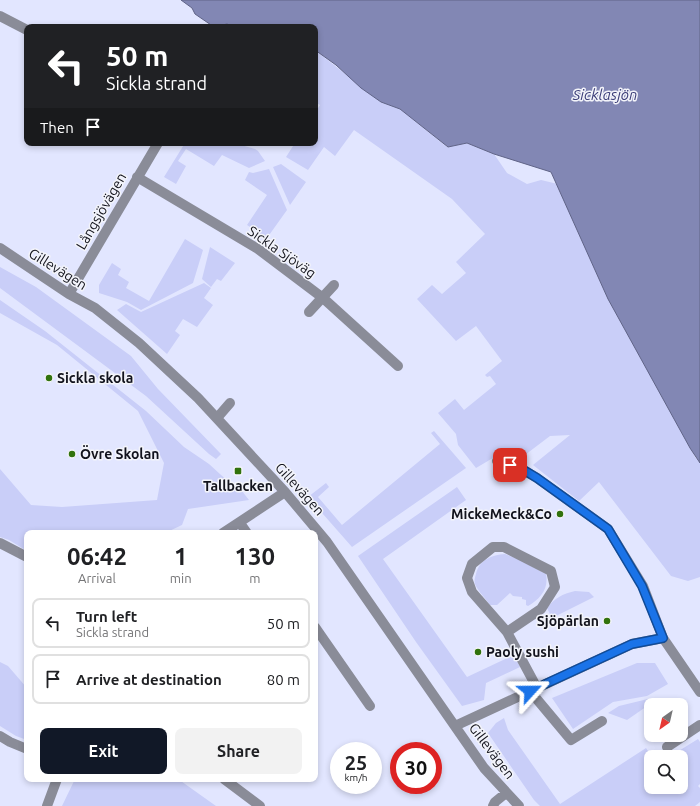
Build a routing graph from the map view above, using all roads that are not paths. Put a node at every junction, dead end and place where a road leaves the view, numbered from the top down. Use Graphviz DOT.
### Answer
graph roads {
  1 [pos="0,16"];
  2 [pos="24,28"];
  3 [pos="156,146"];
  4 [pos="137,177"];
  5 [pos="0,248"];
  6 [pos="334,285"];
  7 [pos="69,294"];
  8 [pos="323,298"];
  9 [pos="309,312"];
  10 [pos="398,366"];
  11 [pos="230,403"];
  12 [pos="217,418"];
  13 [pos="497,461"];
  14 [pos="285,492"];
  15 [pos="240,523"];
  16 [pos="228,530"];
  17 [pos="245,530"];
  18 [pos="318,530"];
  19 [pos="318,530"];
  20 [pos="0,543"];
  21 [pos="24,555"];
  22 [pos="318,631"];
  23 [pos="507,632"];
  24 [pos="663,638"];
  25 [pos="534,689"];
  26 [pos="700,692"];
  27 [pos="370,706"];
  28 [pos="602,721"];
  29 [pos="700,725"];
  30 [pos="455,726"];
  31 [pos="0,736"];
  32 [pos="667,747"];
  33 [pos="24,748"];
  34 [pos="56,782"];
  35 [pos="228,782"];
  36 [pos="506,793"];
  37 [pos="47,806"];
  38 [pos="260,806"];
  39 [pos="493,806"];
  40 [pos="518,806"];
  1 -- 2 [label="street"];
  3 -- 4 [label="street, Långsjövägen"];
  4 -- 7 [label="street, Långsjövägen"];
  4 -- 8 [label="street, Sickla Sjöväg"];
  5 -- 7 [label="street, Gillevägen"];
  6 -- 8 [label="street"];
  7 -- 12 [label="street, Gillevägen"];
  8 -- 9 [label="street"];
  8 -- 10 [label="street, Sickla Sjöväg"];
  11 -- 12 [label="street"];
  12 -- 14 [label="street, Gillevägen"];
  13 -- 24 [label="street"];
  14 -- 15 [label="street"];
  14 -- 19 [label="street, Gillevägen"];
  15 -- 16 [label="street"];
  15 -- 17 [label="street"];
  18 -- 30 [label="street, Gillevägen"];
  20 -- 21 [label="street"];
  22 -- 27 [label="street"];
  23 -- 23 [label="street"];
  23 -- 25 [label="street"];
  24 -- 25 [label="street"];
  24 -- 26 [label="street"];
  25 -- 28 [label="street"];
  25 -- 30 [label="street"];
  29 -- 32 [label="street"];
  30 -- 36 [label="street, Gillevägen"];
  31 -- 33 [label="street"];
  34 -- 37 [label="street"];
  35 -- 38 [label="street"];
  36 -- 39 [label="street"];
  36 -- 40 [label="street, Gillevägen"];
}
